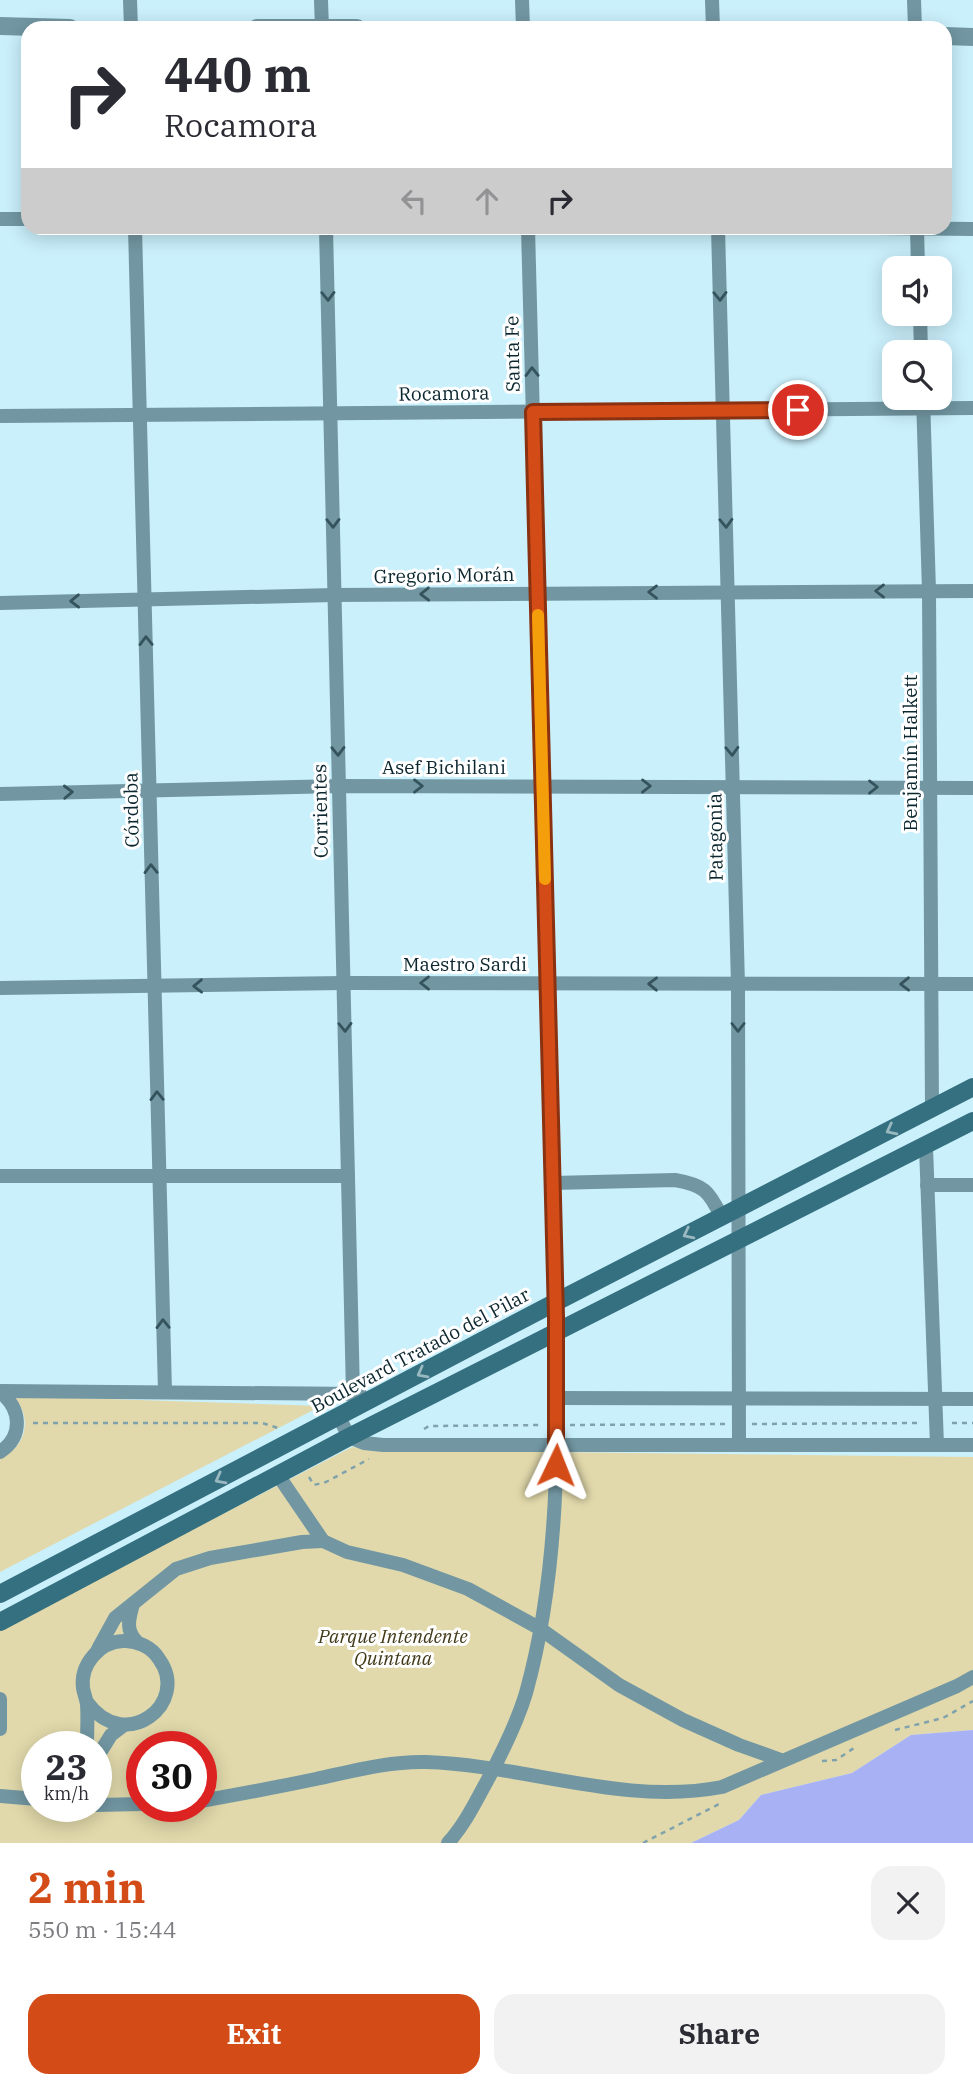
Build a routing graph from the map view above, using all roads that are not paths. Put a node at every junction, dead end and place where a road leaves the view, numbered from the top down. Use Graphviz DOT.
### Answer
graph roads {
  1 [pos="130,0"];
  2 [pos="321,0"];
  3 [pos="522,0"];
  4 [pos="712,0"];
  5 [pos="914,0"];
  6 [pos="131,21"];
  7 [pos="322,21"];
  8 [pos="523,21"];
  9 [pos="713,21"];
  10 [pos="915,21"];
  11 [pos="0,26"];
  12 [pos="21,27"];
  13 [pos="952,36"];
  14 [pos="973,37"];
  15 [pos="0,219"];
  16 [pos="21,219"];
  17 [pos="952,229"];
  18 [pos="973,229"];
  19 [pos="135,235"];
  20 [pos="326,235"];
  21 [pos="528,235"];
  22 [pos="718,235"];
  23 [pos="917,235"];
  24 [pos="918,256"];
  25 [pos="882,404"];
  26 [pos="952,406"];
  27 [pos="973,408"];
  28 [pos="723,410"];
  29 [pos="923,410"];
  30 [pos="533,412"];
  31 [pos="331,414"];
  32 [pos="140,415"];
  33 [pos="0,416"];
  34 [pos="929,591"];
  35 [pos="973,591"];
  36 [pos="728,592"];
  37 [pos="538,593"];
  38 [pos="334,595"];
  39 [pos="145,600"];
  40 [pos="0,603"];
  41 [pos="339,786"];
  42 [pos="542,786"];
  43 [pos="733,786"];
  44 [pos="930,787"];
  45 [pos="973,788"];
  46 [pos="149,790"];
  47 [pos="0,794"];
  48 [pos="344,983"];
  49 [pos="547,983"];
  50 [pos="930,983"];
  51 [pos="973,984"];
  52 [pos="738,985"];
  53 [pos="154,986"];
  54 [pos="0,988"];
  55 [pos="973,1087"];
  56 [pos="932,1109"];
  57 [pos="973,1121"];
  58 [pos="926,1147"];
  59 [pos="0,1176"];
  60 [pos="348,1176"];
  61 [pos="159,1177"];
  62 [pos="553,1183"];
  63 [pos="927,1185"];
  64 [pos="973,1185"];
  65 [pos="739,1207"];
  66 [pos="721,1216"];
  67 [pos="739,1240"];
  68 [pos="556,1303"];
  69 [pos="556,1331"];
  70 [pos="463,1351"];
  71 [pos="477,1372"];
  72 [pos="0,1391"];
  73 [pos="164,1392"];
  74 [pos="353,1394"];
  75 [pos="383,1394"];
  76 [pos="556,1398"];
  77 [pos="739,1399"];
  78 [pos="935,1399"];
  79 [pos="973,1399"];
  80 [pos="339,1417"];
  81 [pos="349,1437"];
  82 [pos="557,1445"];
  83 [pos="739,1445"];
  84 [pos="937,1445"];
  85 [pos="973,1445"];
  86 [pos="0,1452"];
  87 [pos="265,1455"];
  88 [pos="278,1475"];
  89 [pos="323,1541"];
  90 [pos="0,1594"];
  91 [pos="134,1602"];
  92 [pos="0,1622"];
  93 [pos="539,1628"];
  94 [pos="137,1642"];
  95 [pos="97,1651"];
  96 [pos="973,1677"];
  97 [pos="0,1699"];
  98 [pos="87,1702"];
  99 [pos="124,1725"];
  100 [pos="0,1729"];
  101 [pos="87,1731"];
  102 [pos="112,1734"];
  103 [pos="781,1760"];
  104 [pos="494,1769"];
  105 [pos="0,1796"];
  106 [pos="21,1798"];
  107 [pos="217,1798"];
  108 [pos="448,1843"];
  1 -- 6 [label="street"];
  2 -- 7 [label="street"];
  3 -- 8 [label="street"];
  4 -- 9 [label="street"];
  5 -- 10 [label="street"];
  11 -- 12 [label="street"];
  13 -- 14 [label="street"];
  15 -- 16 [label="street"];
  17 -- 18 [label="street"];
  19 -- 32 [label="street, Córdoba"];
  20 -- 31 [label="street, Corrientes, one-way"];
  30 -- 21 [label="street, Santa Fe, one-way"];
  22 -- 28 [label="street, Patagonia, one-way"];
  23 -- 24 [label="street"];
  25 -- 28 [label="street, Rocamora"];
  26 -- 27 [label="street, Rocamora"];
  28 -- 30 [label="street, Rocamora"];
  28 -- 36 [label="street, Patagonia, one-way"];
  29 -- 34 [label="street, Benjamín Halkett"];
  30 -- 31 [label="street, Rocamora"];
  30 -- 37 [label="street, Santa Fe"];
  31 -- 32 [label="street, Rocamora"];
  31 -- 38 [label="street, Corrientes, one-way"];
  32 -- 33 [label="street, Rocamora"];
  32 -- 39 [label="street, Córdoba"];
  34 -- 35 [label="street, Gregorio Morán"];
  34 -- 36 [label="street, Gregorio Morán, one-way"];
  34 -- 44 [label="street, Benjamín Halkett"];
  36 -- 37 [label="street, Gregorio Morán, one-way"];
  36 -- 43 [label="street, Patagonia, one-way"];
  37 -- 38 [label="street, Gregorio Morán, one-way"];
  37 -- 42 [label="street, Santa Fe"];
  38 -- 39 [label="street, Gregorio Morán"];
  38 -- 41 [label="street, Corrientes, one-way"];
  39 -- 40 [label="street, Gregorio Morán, one-way"];
  46 -- 39 [label="street, Córdoba, one-way"];
  41 -- 42 [label="street, Asef Bichilani, one-way"];
  41 -- 46 [label="street, Asef Bichilani"];
  41 -- 48 [label="street, Corrientes"];
  42 -- 43 [label="street, Asef Bichilani, one-way"];
  42 -- 49 [label="street, Santa Fe"];
  43 -- 44 [label="street, Asef Bichilani, one-way"];
  43 -- 52 [label="street, Patagonia"];
  44 -- 45 [label="street, Asef Bichilani"];
  44 -- 50 [label="street, Benjamín Halkett"];
  47 -- 46 [label="street, Asef Bichilani, one-way"];
  53 -- 46 [label="street, Córdoba, one-way"];
  49 -- 48 [label="street, Maestro Sardi, one-way"];
  48 -- 53 [label="street, Maestro Sardi, one-way"];
  48 -- 60 [label="street, Corrientes, one-way"];
  52 -- 49 [label="street, Maestro Sardi, one-way"];
  49 -- 62 [label="street, Santa Fe"];
  50 -- 51 [label="street, Maestro Sardi"];
  50 -- 52 [label="street, Maestro Sardi, one-way"];
  50 -- 56 [label="street, Benjamín Halkett"];
  52 -- 65 [label="street, Patagonia, one-way"];
  53 -- 54 [label="street, Maestro Sardi"];
  61 -- 53 [label="street, Córdoba, one-way"];
  55 -- 56 [label="main road, Boulevard Tratado del Pilar"];
  56 -- 65 [label="main road, Boulevard Tratado del Pilar, one-way"];
  57 -- 58 [label="main road"];
  58 -- 63 [label="street"];
  58 -- 67 [label="main road"];
  59 -- 61 [label="street"];
  60 -- 61 [label="street"];
  60 -- 74 [label="street, Corrientes"];
  73 -- 61 [label="street, Córdoba, one-way"];
  62 -- 66 [label="street"];
  62 -- 68 [label="street, Santa Fe"];
  63 -- 64 [label="street"];
  63 -- 78 [label="street"];
  65 -- 66 [label="main road, Boulevard Tratado del Pilar"];
  65 -- 67 [label="street, Patagonia"];
  66 -- 68 [label="main road, Boulevard Tratado del Pilar, one-way"];
  67 -- 69 [label="main road"];
  67 -- 77 [label="street, Patagonia"];
  68 -- 69 [label="street, Santa Fe"];
  68 -- 70 [label="main road, Boulevard Tratado del Pilar"];
  69 -- 71 [label="main road"];
  69 -- 76 [label="street, Santa Fe"];
  70 -- 71 [label="main road"];
  70 -- 75 [label="main road, Boulevard Tratado del Pilar, one-way"];
  71 -- 81 [label="main road"];
  72 -- 73 [label="street"];
  72 -- 86 [label="street"];
  73 -- 74 [label="street"];
  74 -- 75 [label="street"];
  75 -- 80 [label="main road, Boulevard Tratado del Pilar"];
  76 -- 77 [label="street"];
  76 -- 82 [label="street, Santa Fe"];
  77 -- 78 [label="street"];
  77 -- 83 [label="street, Patagonia"];
  78 -- 79 [label="street"];
  78 -- 84 [label="street"];
  80 -- 81 [label="street"];
  80 -- 87 [label="main road, Boulevard Tratado del Pilar"];
  81 -- 82 [label="street"];
  81 -- 88 [label="main road"];
  82 -- 83 [label="street"];
  82 -- 93 [label="street, Santa Fe"];
  83 -- 84 [label="street"];
  84 -- 85 [label="street"];
  87 -- 88 [label="main road"];
  87 -- 90 [label="main road, Boulevard Tratado del Pilar, one-way"];
  88 -- 89 [label="street"];
  88 -- 92 [label="main road"];
  89 -- 91 [label="street"];
  89 -- 93 [label="street"];
  91 -- 94 [label="street"];
  91 -- 95 [label="street"];
  93 -- 103 [label="street"];
  93 -- 104 [label="street, Santa Fe"];
  94 -- 95 [label="street"];
  94 -- 99 [label="street"];
  95 -- 98 [label="street"];
  96 -- 103 [label="street"];
  97 -- 100 [label="street"];
  98 -- 99 [label="street"];
  98 -- 101 [label="street"];
  99 -- 102 [label="street"];
  103 -- 104 [label="street"];
  104 -- 107 [label="street"];
  104 -- 108 [label="street, Santa Fe"];
  105 -- 106 [label="street"];
}
